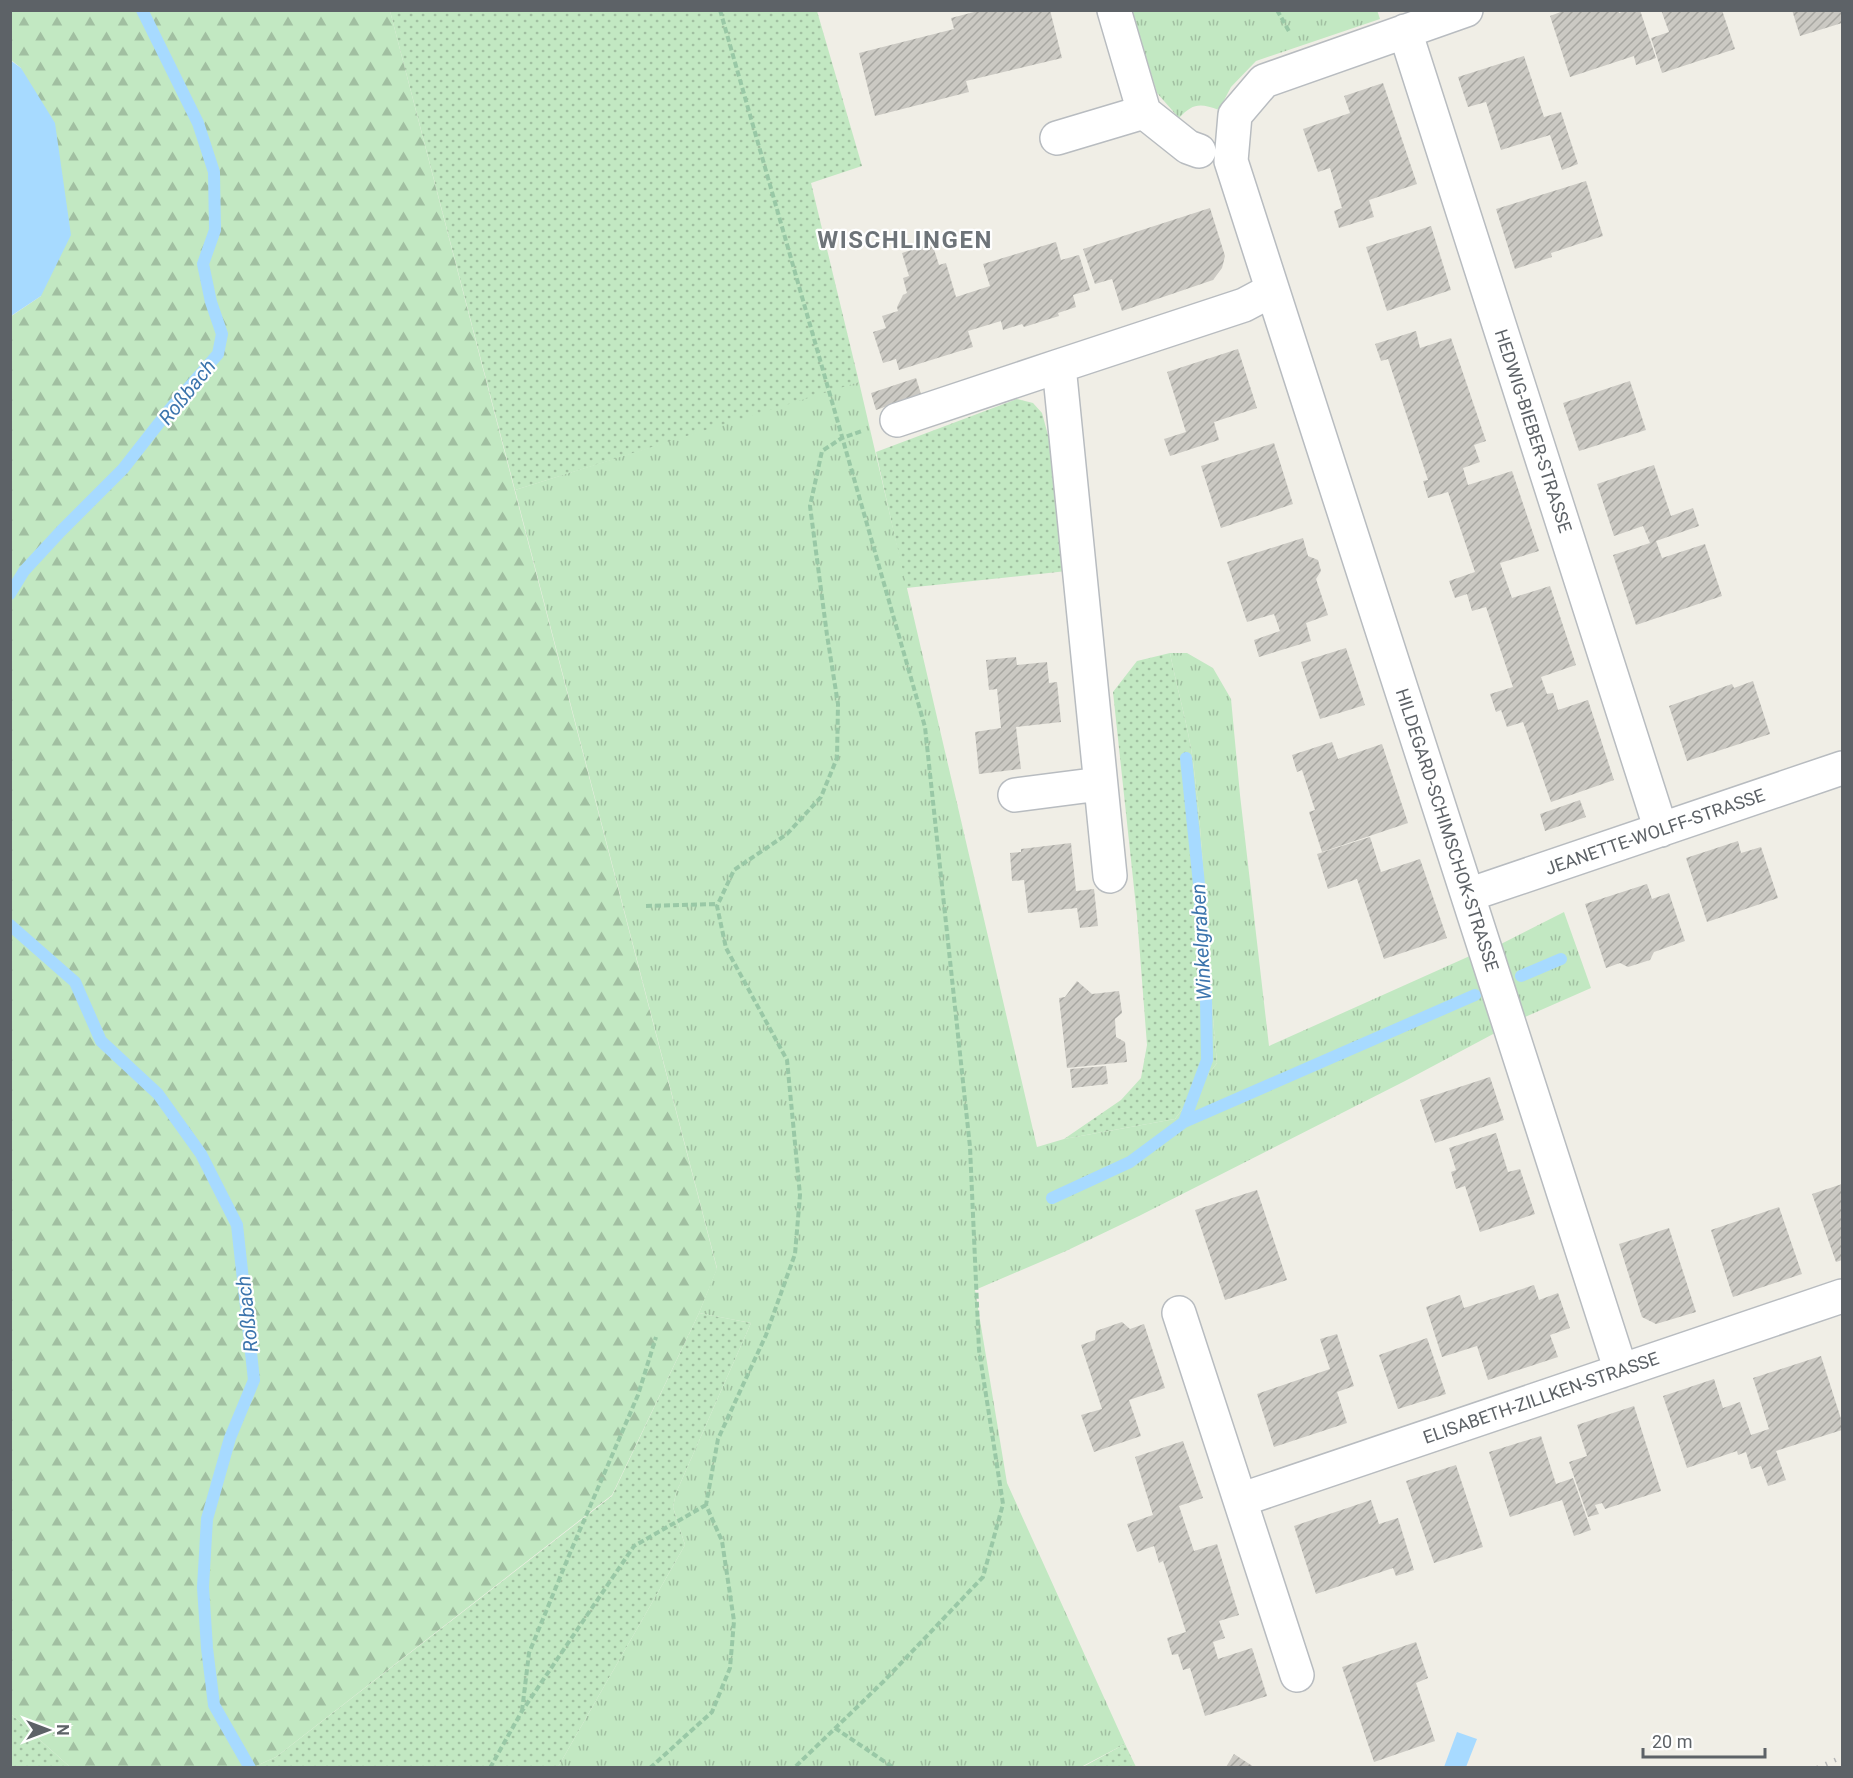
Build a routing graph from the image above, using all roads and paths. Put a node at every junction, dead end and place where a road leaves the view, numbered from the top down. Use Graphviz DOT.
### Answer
graph roads {
  1 [pos="720,10"];
  2 [pos="1114,10"];
  3 [pos="1466,10"];
  4 [pos="1405,31"];
  5 [pos="1144,112"];
  6 [pos="1057,138"];
  7 [pos="1199,151"];
  8 [pos="1272,290"];
  9 [pos="1059,366"];
  10 [pos="897,420"];
  11 [pos="842,438"];
  12 [pos="1842,768"];
  13 [pos="1100,784"];
  14 [pos="1015,795"];
  15 [pos="1661,830"];
  16 [pos="1110,876"];
  17 [pos="1468,895"];
  18 [pos="718,904"];
  19 [pos="646,906"];
  20 [pos="1842,1296"];
  21 [pos="1179,1313"];
  22 [pos="657,1336"];
  23 [pos="1621,1371"];
  24 [pos="1240,1500"];
  25 [pos="706,1505"];
  26 [pos="1297,1675"];
  27 [pos="522,1711"];
  28 [pos="835,1728"];
  29 [pos="490,1767"];
  30 [pos="650,1767"];
  31 [pos="794,1767"];
  32 [pos="894,1767"];
  1 -- 11 [label="path"];
  2 -- 5 [label="street"];
  3 -- 4 [label="street, HILDEGARD-SCHIMSCHOK-STRASSE"];
  4 -- 8 [label="street, HILDEGARD-SCHIMSCHOK-STRASSE"];
  4 -- 15 [label="street, HEDWIG-BIEBER-STRASSE"];
  5 -- 6 [label="street"];
  5 -- 7 [label="street"];
  8 -- 9 [label="street"];
  8 -- 17 [label="street, HILDEGARD-SCHIMSCHOK-STRASSE"];
  9 -- 10 [label="street"];
  9 -- 13 [label="street"];
  11 -- 18 [label="path"];
  11 -- 28 [label="path"];
  12 -- 15 [label="street, JEANETTE-WOLFF-STRASSE"];
  13 -- 14 [label="street"];
  13 -- 16 [label="street"];
  15 -- 17 [label="street, JEANETTE-WOLFF-STRASSE"];
  17 -- 23 [label="street, HILDEGARD-SCHIMSCHOK-STRASSE"];
  18 -- 19 [label="path"];
  18 -- 25 [label="path"];
  20 -- 23 [label="street, ELISABETH-ZILLKEN-STRASSE"];
  21 -- 24 [label="street"];
  22 -- 27 [label="path"];
  23 -- 24 [label="street, ELISABETH-ZILLKEN-STRASSE"];
  24 -- 26 [label="street"];
  25 -- 27 [label="path"];
  25 -- 30 [label="path"];
  27 -- 29 [label="path"];
  28 -- 31 [label="path"];
  28 -- 32 [label="path"];
}
